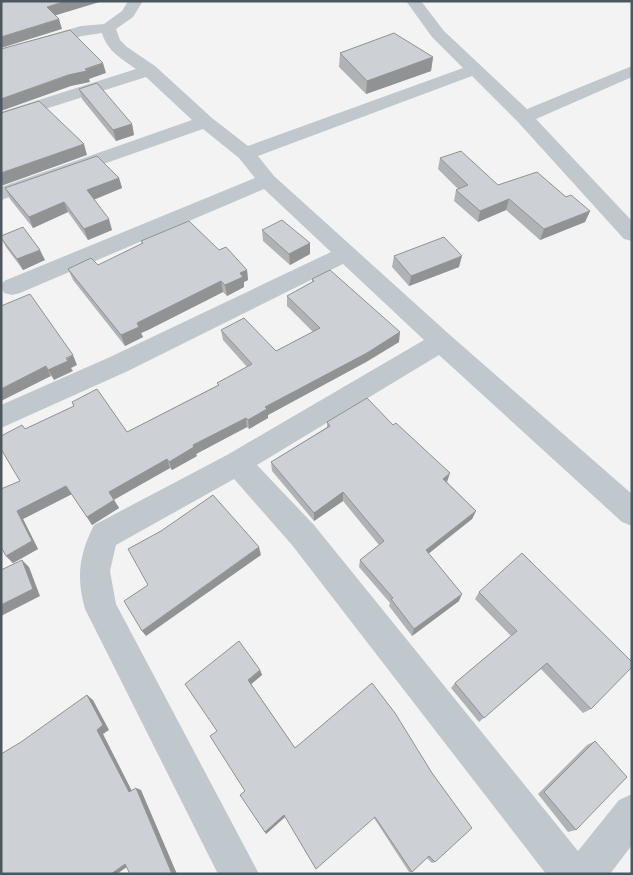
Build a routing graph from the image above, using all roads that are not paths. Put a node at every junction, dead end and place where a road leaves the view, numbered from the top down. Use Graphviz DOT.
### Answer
graph roads {
  1 [pos="136,1"];
  2 [pos="413,1"];
  3 [pos="108,28"];
  4 [pos="1,54"];
  5 [pos="149,70"];
  6 [pos="475,70"];
  7 [pos="632,70"];
  8 [pos="524,117"];
  9 [pos="1,118"];
  10 [pos="205,122"];
  11 [pos="246,154"];
  12 [pos="267,180"];
  13 [pos="1,194"];
  14 [pos="632,234"];
  15 [pos="347,253"];
  16 [pos="12,287"];
  17 [pos="441,342"];
  18 [pos="1,417"];
  19 [pos="237,463"];
  20 [pos="632,513"];
  21 [pos="632,813"];
  22 [pos="239,874"];
  23 [pos="571,874"];
  24 [pos="584,874"];
  1 -- 3 [label="street"];
  2 -- 6 [label="street"];
  3 -- 4 [label="street"];
  3 -- 5 [label="street"];
  5 -- 9 [label="street"];
  5 -- 10 [label="street"];
  6 -- 8 [label="street"];
  6 -- 11 [label="street"];
  7 -- 8 [label="street"];
  8 -- 14 [label="street"];
  10 -- 11 [label="street"];
  10 -- 13 [label="street"];
  11 -- 12 [label="street"];
  12 -- 15 [label="street"];
  12 -- 16 [label="street"];
  15 -- 17 [label="street"];
  15 -- 18 [label="street"];
  17 -- 19 [label="street"];
  17 -- 20 [label="street"];
  19 -- 22 [label="street"];
  19 -- 23 [label="street"];
  21 -- 24 [label="street"];
}
